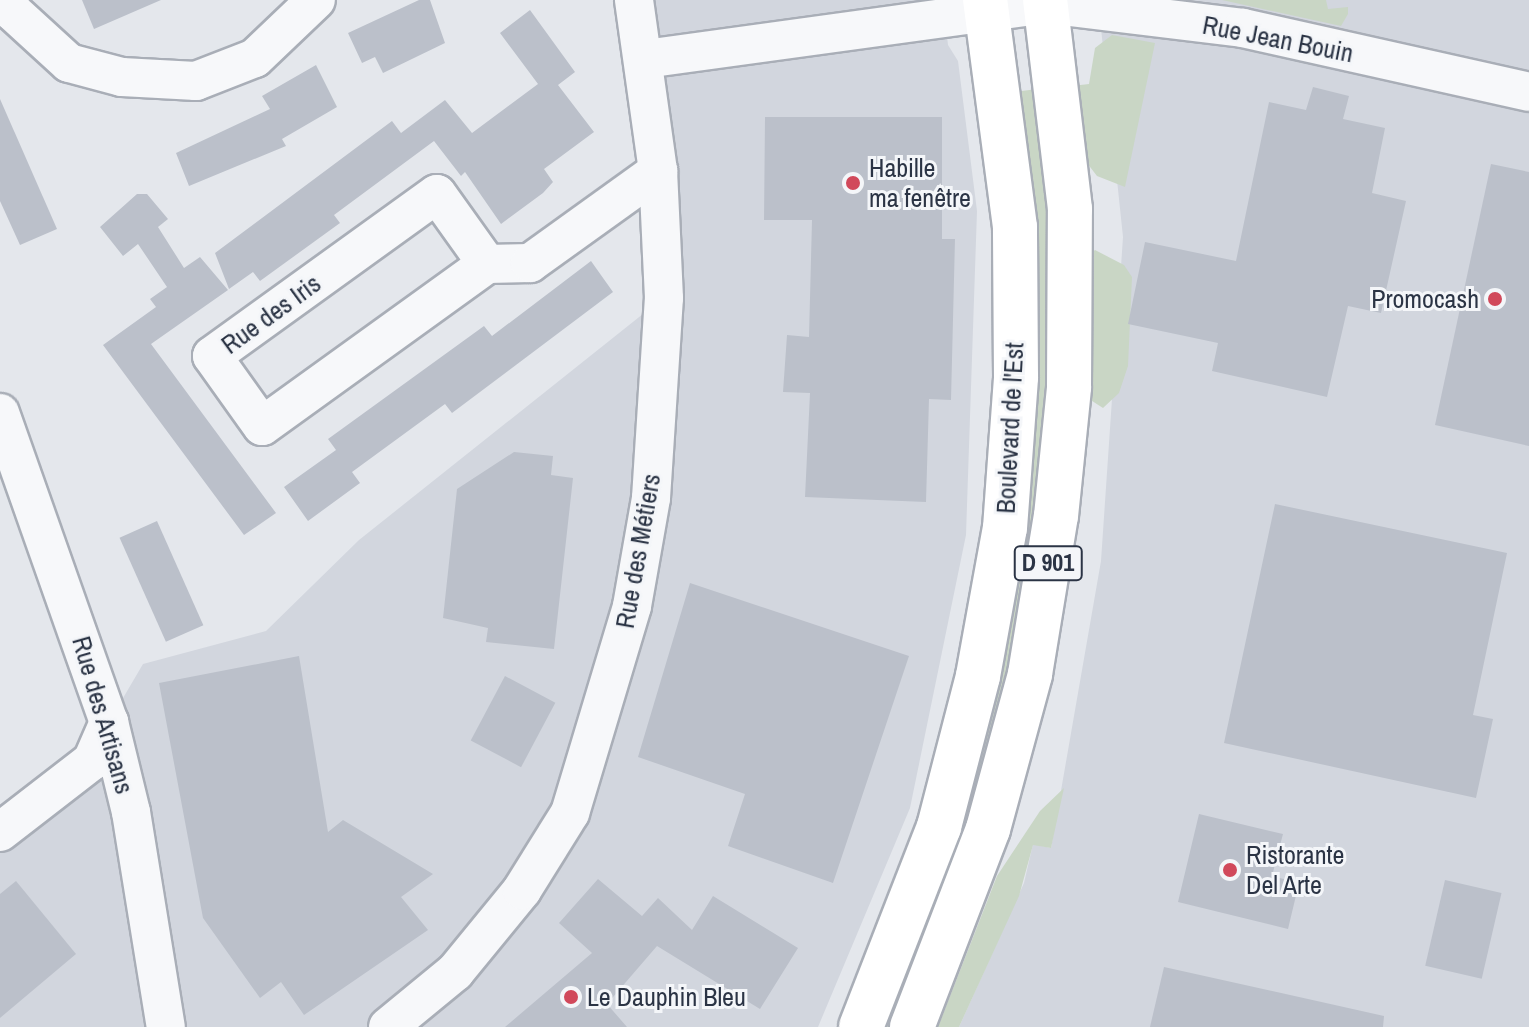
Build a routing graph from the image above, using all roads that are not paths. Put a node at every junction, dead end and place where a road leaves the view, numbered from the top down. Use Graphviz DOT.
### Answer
graph roads {
  1 [pos="8,0"];
  2 [pos="316,0"];
  3 [pos="634,0"];
  4 [pos="1045,2"];
  5 [pos="986,5"];
  6 [pos="645,59"];
  7 [pos="1529,92"];
  8 [pos="658,171"];
  9 [pos="487,264"];
  10 [pos="0,413"];
  11 [pos="109,722"];
  12 [pos="0,832"];
  13 [pos="166,1027"];
  14 [pos="388,1027"];
  15 [pos="861,1027"];
  16 [pos="912,1027"];
  1 -- 2 [label="street"];
  3 -- 6 [label="street, Rue des Métiers"];
  4 -- 5 [label="street, Rue Jean Bouin"];
  4 -- 7 [label="street, Rue Jean Bouin"];
  4 -- 16 [label="main road, Boulevard de l'Est / D 901"];
  5 -- 6 [label="street, Rue Jean Bouin"];
  5 -- 15 [label="main road, Boulevard de l'Est / D 901"];
  6 -- 8 [label="street, Rue des Métiers"];
  8 -- 9 [label="street"];
  8 -- 14 [label="street, Rue des Métiers"];
  9 -- 9 [label="street, Rue des Iris"];
  10 -- 11 [label="street, Rue des Artisans"];
  11 -- 12 [label="street"];
  11 -- 13 [label="street, Rue des Artisans"];
}
